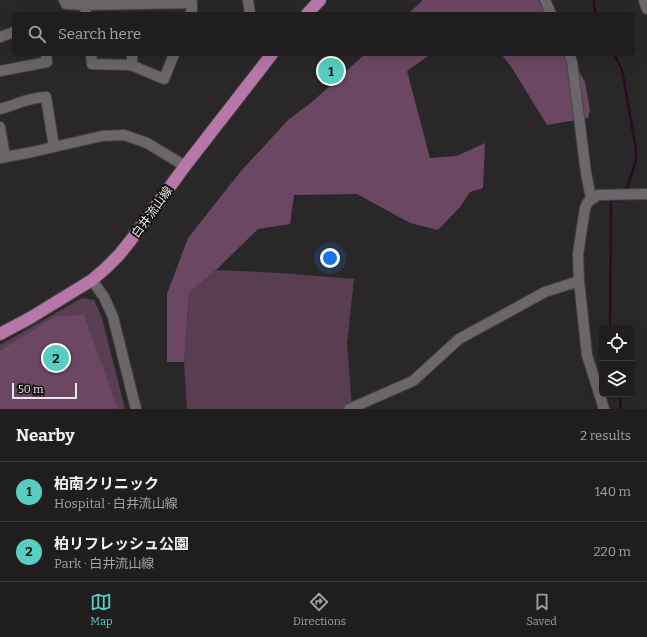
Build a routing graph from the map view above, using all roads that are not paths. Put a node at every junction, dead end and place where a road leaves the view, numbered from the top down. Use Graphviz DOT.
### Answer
graph roads {
  1 [pos="64,0"];
  2 [pos="248,0"];
  3 [pos="320,0"];
  4 [pos="545,0"];
  5 [pos="644,0"];
  6 [pos="169,2"];
  7 [pos="131,9"];
  8 [pos="647,9"];
  9 [pos="85,10"];
  10 [pos="191,12"];
  11 [pos="250,12"];
  12 [pos="309,12"];
  13 [pos="550,12"];
  14 [pos="12,33"];
  15 [pos="0,36"];
  16 [pos="46,56"];
  17 [pos="91,56"];
  18 [pos="132,56"];
  19 [pos="173,56"];
  20 [pos="270,56"];
  21 [pos="569,56"];
  22 [pos="132,66"];
  23 [pos="0,71"];
  24 [pos="0,109"];
  25 [pos="0,127"];
  26 [pos="54,147"];
  27 [pos="3,158"];
  28 [pos="185,166"];
  29 [pos="647,194"];
  30 [pos="592,198"];
  31 [pos="92,280"];
  32 [pos="579,281"];
  33 [pos="0,334"];
  34 [pos="136,409"];
  35 [pos="349,409"];
  36 [pos="604,409"];
  1 -- 9 [label="street"];
  2 -- 11 [label="street"];
  3 -- 12 [label="main road"];
  4 -- 13 [label="street"];
  5 -- 8 [label="street"];
  6 -- 7 [label="street"];
  6 -- 10 [label="street"];
  7 -- 9 [label="street"];
  14 -- 15 [label="street"];
  16 -- 23 [label="street"];
  17 -- 22 [label="street"];
  18 -- 22 [label="street"];
  19 -- 22 [label="street"];
  20 -- 28 [label="main road, 白井流山線"];
  21 -- 30 [label="street"];
  24 -- 26 [label="street"];
  25 -- 27 [label="street"];
  26 -- 27 [label="street"];
  26 -- 28 [label="street"];
  28 -- 31 [label="main road, 白井流山線"];
  29 -- 30 [label="street"];
  30 -- 32 [label="street"];
  31 -- 33 [label="main road, 白井流山線"];
  31 -- 34 [label="street"];
  32 -- 35 [label="street"];
  32 -- 36 [label="street"];
}
